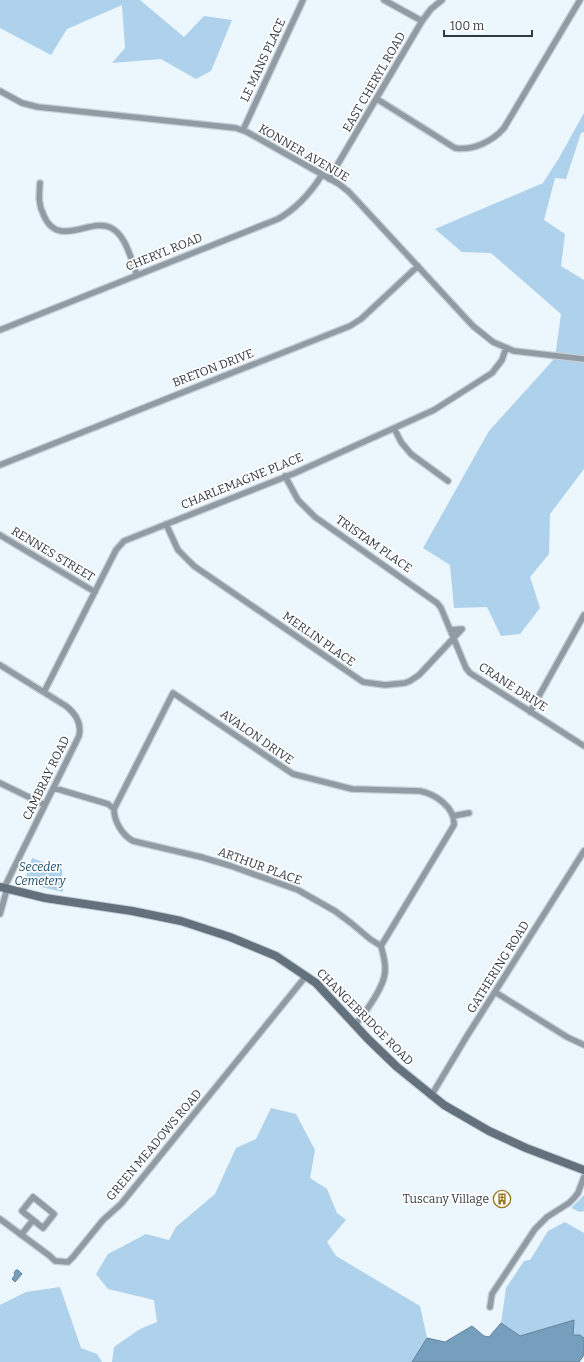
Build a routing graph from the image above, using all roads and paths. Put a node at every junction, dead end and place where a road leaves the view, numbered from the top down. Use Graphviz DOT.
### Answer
graph roads {
  1 [pos="303,0"];
  2 [pos="384,0"];
  3 [pos="442,0"];
  4 [pos="580,0"];
  5 [pos="422,21"];
  6 [pos="0,91"];
  7 [pos="376,98"];
  8 [pos="243,130"];
  9 [pos="322,175"];
  10 [pos="329,178"];
  11 [pos="40,183"];
  12 [pos="418,266"];
  13 [pos="137,275"];
  14 [pos="0,330"];
  15 [pos="506,348"];
  16 [pos="584,359"];
  17 [pos="394,428"];
  18 [pos="0,465"];
  19 [pos="285,476"];
  20 [pos="448,481"];
  21 [pos="166,524"];
  22 [pos="0,535"];
  23 [pos="94,592"];
  24 [pos="584,615"];
  25 [pos="450,630"];
  26 [pos="454,638"];
  27 [pos="0,665"];
  28 [pos="44,692"];
  29 [pos="530,712"];
  30 [pos="584,746"];
  31 [pos="0,783"];
  32 [pos="54,788"];
  33 [pos="45,806"];
  34 [pos="114,809"];
  35 [pos="469,813"];
  36 [pos="453,816"];
  37 [pos="584,851"];
  38 [pos="3,888"];
  39 [pos="0,914"];
  40 [pos="381,946"];
  41 [pos="306,976"];
  42 [pos="495,992"];
  43 [pos="355,1025"];
  44 [pos="584,1045"];
  45 [pos="431,1096"];
  46 [pos="584,1170"];
  47 [pos="584,1177"];
  48 [pos="0,1219"];
  49 [pos="33,1220"];
  50 [pos="21,1234"];
  51 [pos="490,1307"];
  1 -- 8 [label="street, LE MANS PLACE"];
  2 -- 5 [label="street"];
  3 -- 5 [label="street, EAST CHERYL ROAD"];
  4 -- 7 [label="street"];
  5 -- 7 [label="street, EAST CHERYL ROAD"];
  6 -- 8 [label="street, KONNER AVENUE"];
  7 -- 10 [label="street, EAST CHERYL ROAD"];
  8 -- 9 [label="street, KONNER AVENUE"];
  9 -- 10 [label="street, KONNER AVENUE"];
  9 -- 13 [label="street, CHERYL ROAD"];
  10 -- 12 [label="street, KONNER AVENUE"];
  11 -- 13 [label="street"];
  12 -- 15 [label="street, KONNER AVENUE"];
  12 -- 18 [label="street, BRETON DRIVE"];
  13 -- 14 [label="street, CHERYL ROAD"];
  15 -- 16 [label="street, KONNER AVENUE"];
  15 -- 17 [label="street, CHARLEMAGNE PLACE"];
  17 -- 19 [label="street, CHARLEMAGNE PLACE"];
  17 -- 20 [label="street"];
  19 -- 21 [label="street, CHARLEMAGNE PLACE"];
  19 -- 25 [label="street, TRISTAM PLACE"];
  21 -- 23 [label="street, CHARLEMAGNE PLACE"];
  21 -- 26 [label="street, MERLIN PLACE"];
  22 -- 23 [label="street, RENNES STREET"];
  23 -- 28 [label="street, CHARLEMAGNE PLACE"];
  24 -- 29 [label="street"];
  25 -- 26 [label="street, CRANE DRIVE"];
  25 -- 26 [label="street"];
  26 -- 29 [label="street, CRANE DRIVE"];
  27 -- 28 [label="street, CAMBRAY ROAD"];
  28 -- 32 [label="street, CAMBRAY ROAD"];
  29 -- 30 [label="street, CRANE DRIVE"];
  31 -- 33 [label="street"];
  32 -- 33 [label="street, CAMBRAY ROAD"];
  32 -- 34 [label="street"];
  33 -- 38 [label="street, CAMBRAY ROAD"];
  34 -- 36 [label="street, AVALON DRIVE"];
  34 -- 40 [label="street, ARTHUR PLACE"];
  35 -- 36 [label="street"];
  36 -- 40 [label="street"];
  37 -- 42 [label="street, GATHERING ROAD"];
  38 -- 39 [label="street, CAMBRAY ROAD"];
  38 -- 41 [label="main road, CHANGEBRIDGE ROAD"];
  40 -- 43 [label="street"];
  41 -- 43 [label="main road, CHANGEBRIDGE ROAD"];
  41 -- 50 [label="street, GREEN MEADOWS ROAD"];
  42 -- 44 [label="street"];
  42 -- 45 [label="street, GATHERING ROAD"];
  43 -- 45 [label="main road, CHANGEBRIDGE ROAD"];
  45 -- 46 [label="main road, CHANGEBRIDGE ROAD"];
  47 -- 51 [label="street"];
  48 -- 50 [label="street, GREEN MEADOWS ROAD"];
  49 -- 49 [label="street"];
  49 -- 50 [label="street"];
}
